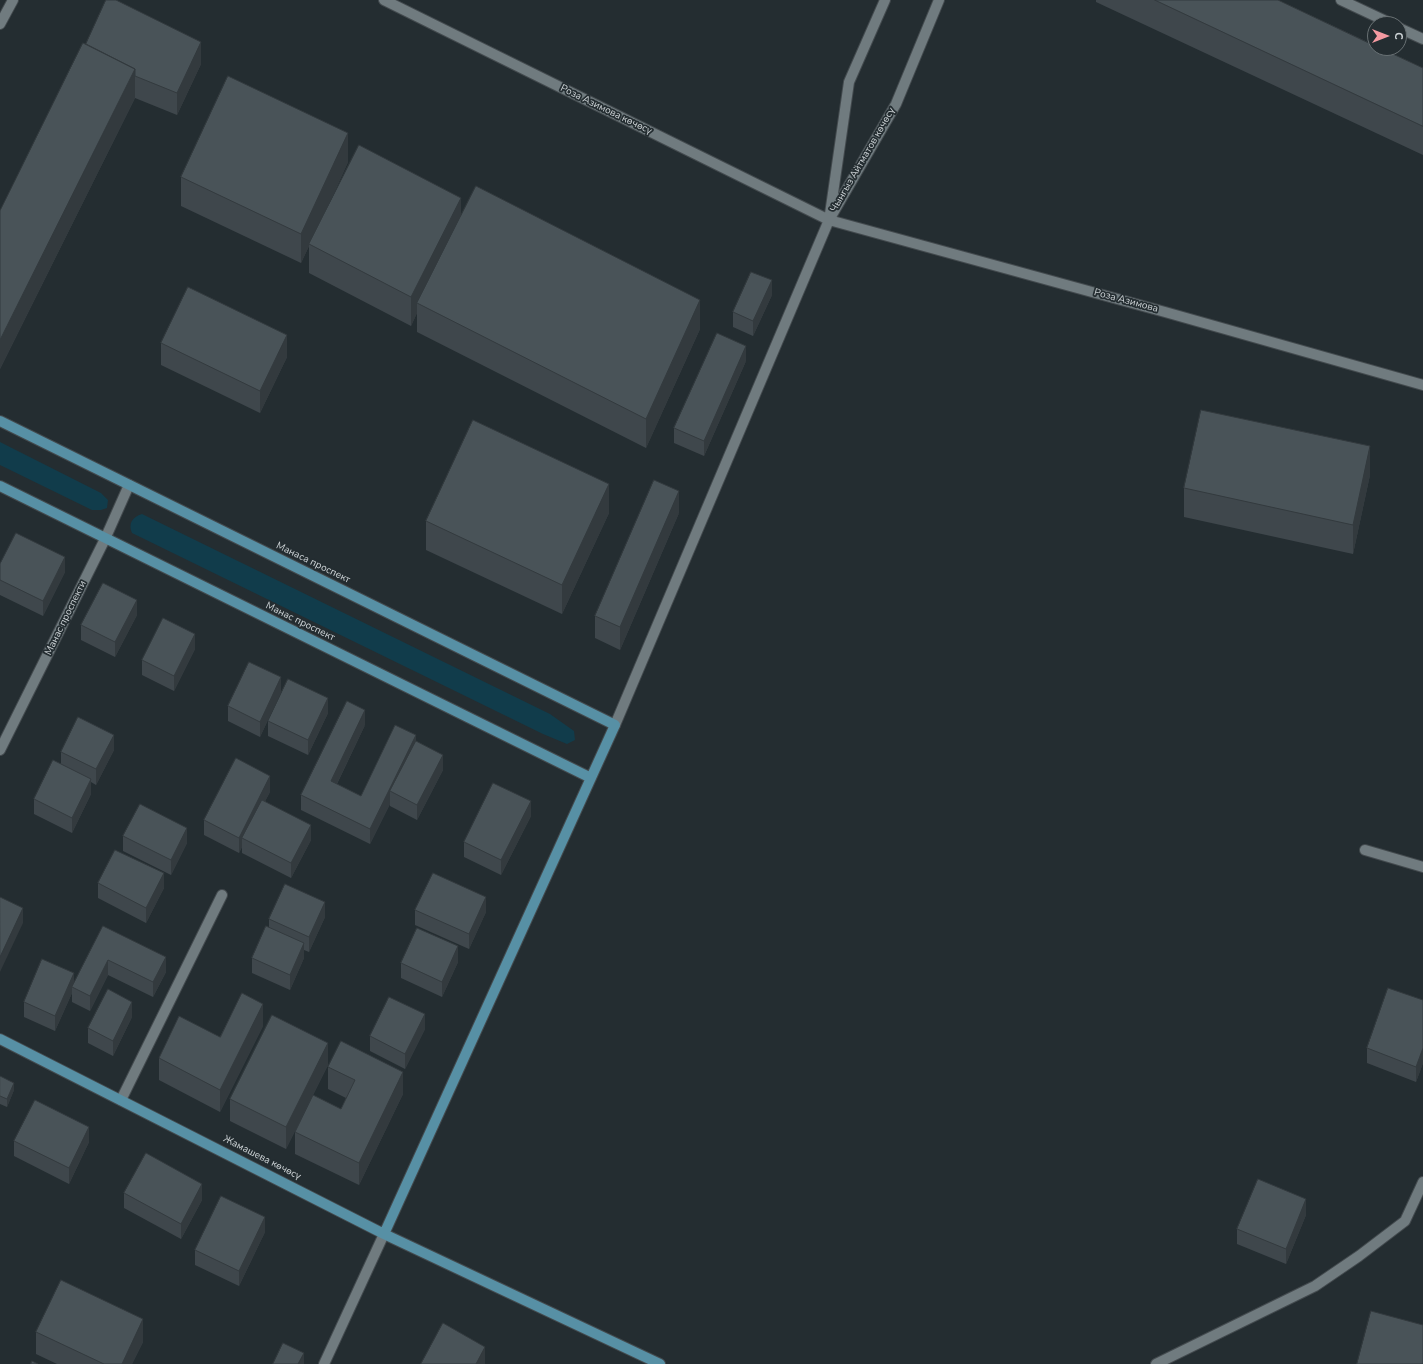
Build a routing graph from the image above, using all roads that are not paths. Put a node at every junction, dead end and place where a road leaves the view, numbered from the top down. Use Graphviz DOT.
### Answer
graph roads {
  1 [pos="13,0"];
  2 [pos="384,0"];
  3 [pos="884,0"];
  4 [pos="939,0"];
  5 [pos="1341,0"];
  6 [pos="1375,16"];
  7 [pos="0,24"];
  8 [pos="1407,32"];
  9 [pos="1423,39"];
  10 [pos="829,220"];
  11 [pos="1423,385"];
  12 [pos="0,421"];
  13 [pos="129,485"];
  14 [pos="0,486"];
  15 [pos="105,539"];
  16 [pos="615,725"];
  17 [pos="0,750"];
  18 [pos="591,778"];
  19 [pos="1365,850"];
  20 [pos="1423,867"];
  21 [pos="222,895"];
  22 [pos="0,1039"];
  23 [pos="121,1100"];
  24 [pos="1423,1182"];
  25 [pos="384,1234"];
  26 [pos="655,1363"];
  27 [pos="324,1364"];
  28 [pos="1156,1364"];
  1 -- 7 [label="street"];
  2 -- 10 [label="street, Роза Азимова көчөсү"];
  3 -- 10 [label="street, Чынгыз Айтматов көчөсү"];
  4 -- 10 [label="street, Чынгыз Айтматов көчөсү"];
  5 -- 6 [label="street"];
  8 -- 9 [label="street"];
  10 -- 11 [label="street, Роза Азимова"];
  10 -- 16 [label="street"];
  12 -- 13 [label="main road, Манаса проспект"];
  13 -- 15 [label="street, Манас проспекти"];
  13 -- 16 [label="main road, Манаса проспект"];
  14 -- 15 [label="main road, Манас проспект"];
  15 -- 17 [label="street, Манас проспекти"];
  15 -- 18 [label="main road, Манас проспект"];
  16 -- 18 [label="main road"];
  18 -- 25 [label="main road"];
  19 -- 20 [label="street"];
  21 -- 23 [label="street"];
  22 -- 23 [label="main road, Жамашева көчөсү"];
  23 -- 25 [label="main road, Жамашева көчөсү"];
  24 -- 28 [label="street"];
  25 -- 26 [label="main road, Жамашева көчөсү"];
  25 -- 27 [label="street"];
}
